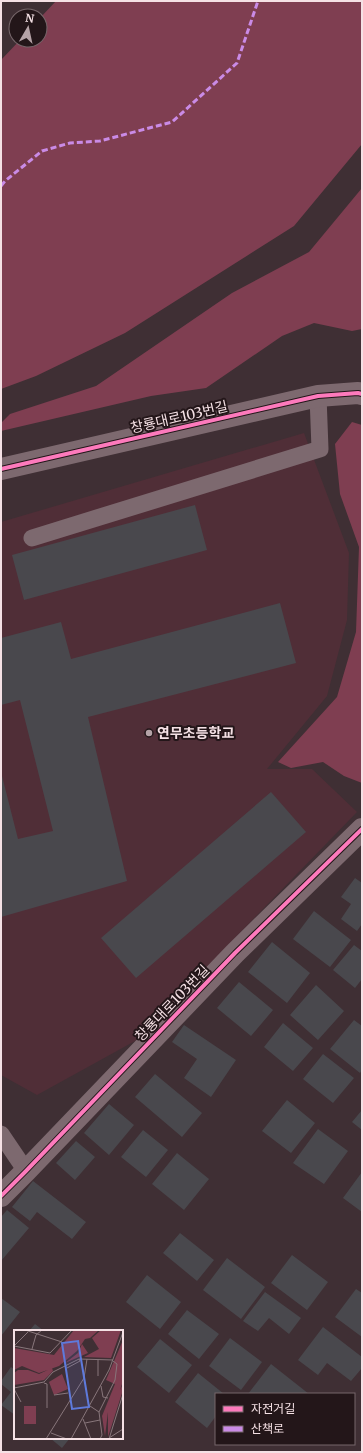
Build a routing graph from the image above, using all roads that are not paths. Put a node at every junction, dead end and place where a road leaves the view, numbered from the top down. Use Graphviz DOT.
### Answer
graph roads {
  1 [pos="362,394"];
  2 [pos="318,396"];
  3 [pos="1,469"];
  4 [pos="32,538"];
  5 [pos="362,829"];
  6 [pos="1,1134"];
  7 [pos="26,1171"];
  8 [pos="1,1196"];
  1 -- 2 [label="street, 창룡대로103번길"];
  2 -- 3 [label="street, 창룡대로103번길"];
  2 -- 4 [label="lane"];
  5 -- 7 [label="street, 창룡대로103번길"];
  6 -- 7 [label="lane"];
  7 -- 8 [label="street, 창룡대로103번길"];
}
